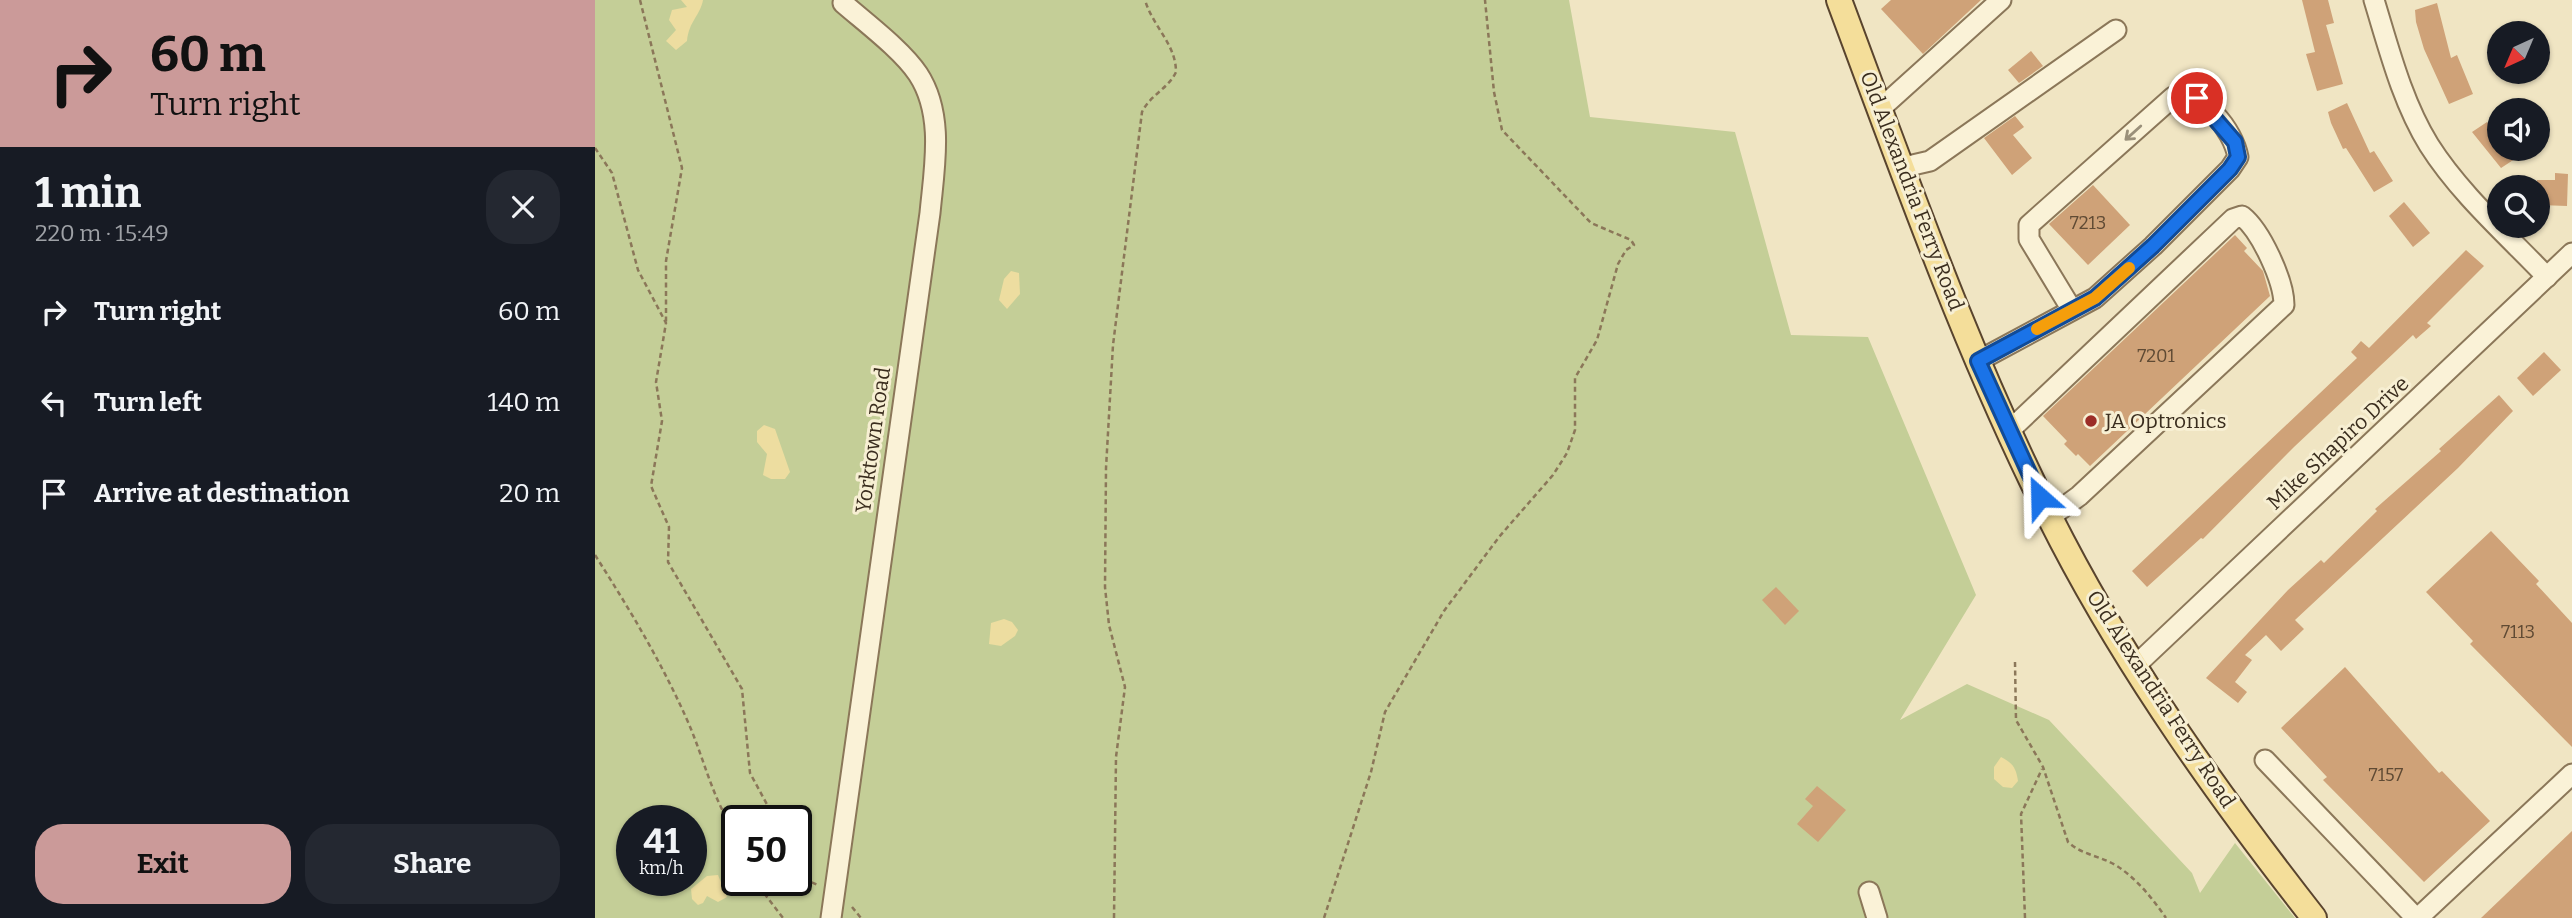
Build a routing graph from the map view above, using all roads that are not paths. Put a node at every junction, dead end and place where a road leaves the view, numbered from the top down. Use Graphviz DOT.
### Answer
graph roads {
  1 [pos="1839,0"];
  2 [pos="2001,0"];
  3 [pos="2374,0"];
  4 [pos="843,3"];
  5 [pos="2116,30"];
  6 [pos="1880,109"];
  7 [pos="1904,167"];
  8 [pos="2572,253"];
  9 [pos="2547,277"];
  10 [pos="2072,310"];
  11 [pos="1978,361"];
  12 [pos="2009,431"];
  13 [pos="2050,517"];
  14 [pos="2134,666"];
  15 [pos="2265,760"];
  16 [pos="2572,774"];
  17 [pos="1869,892"];
  18 [pos="831,918"];
  19 [pos="1877,918"];
  20 [pos="2314,918"];
  21 [pos="2417,918"];
  1 -- 6 [label="main road, Old Alexandria Ferry Road"];
  2 -- 6 [label="street"];
  3 -- 9 [label="street"];
  4 -- 18 [label="street, Yorktown Road"];
  5 -- 7 [label="street"];
  6 -- 7 [label="main road, Old Alexandria Ferry Road"];
  7 -- 11 [label="main road, Old Alexandria Ferry Road"];
  8 -- 9 [label="street, Mike Shapiro Drive"];
  9 -- 14 [label="street, Mike Shapiro Drive"];
  10 -- 10 [label="street, one-way"];
  10 -- 11 [label="street"];
  11 -- 12 [label="main road, Old Alexandria Ferry Road"];
  12 -- 13 [label="main road, Old Alexandria Ferry Road"];
  12 -- 13 [label="street"];
  13 -- 14 [label="main road, Old Alexandria Ferry Road"];
  14 -- 20 [label="main road, Old Alexandria Ferry Road"];
  15 -- 21 [label="street"];
  16 -- 21 [label="street"];
  17 -- 19 [label="street"];
}
